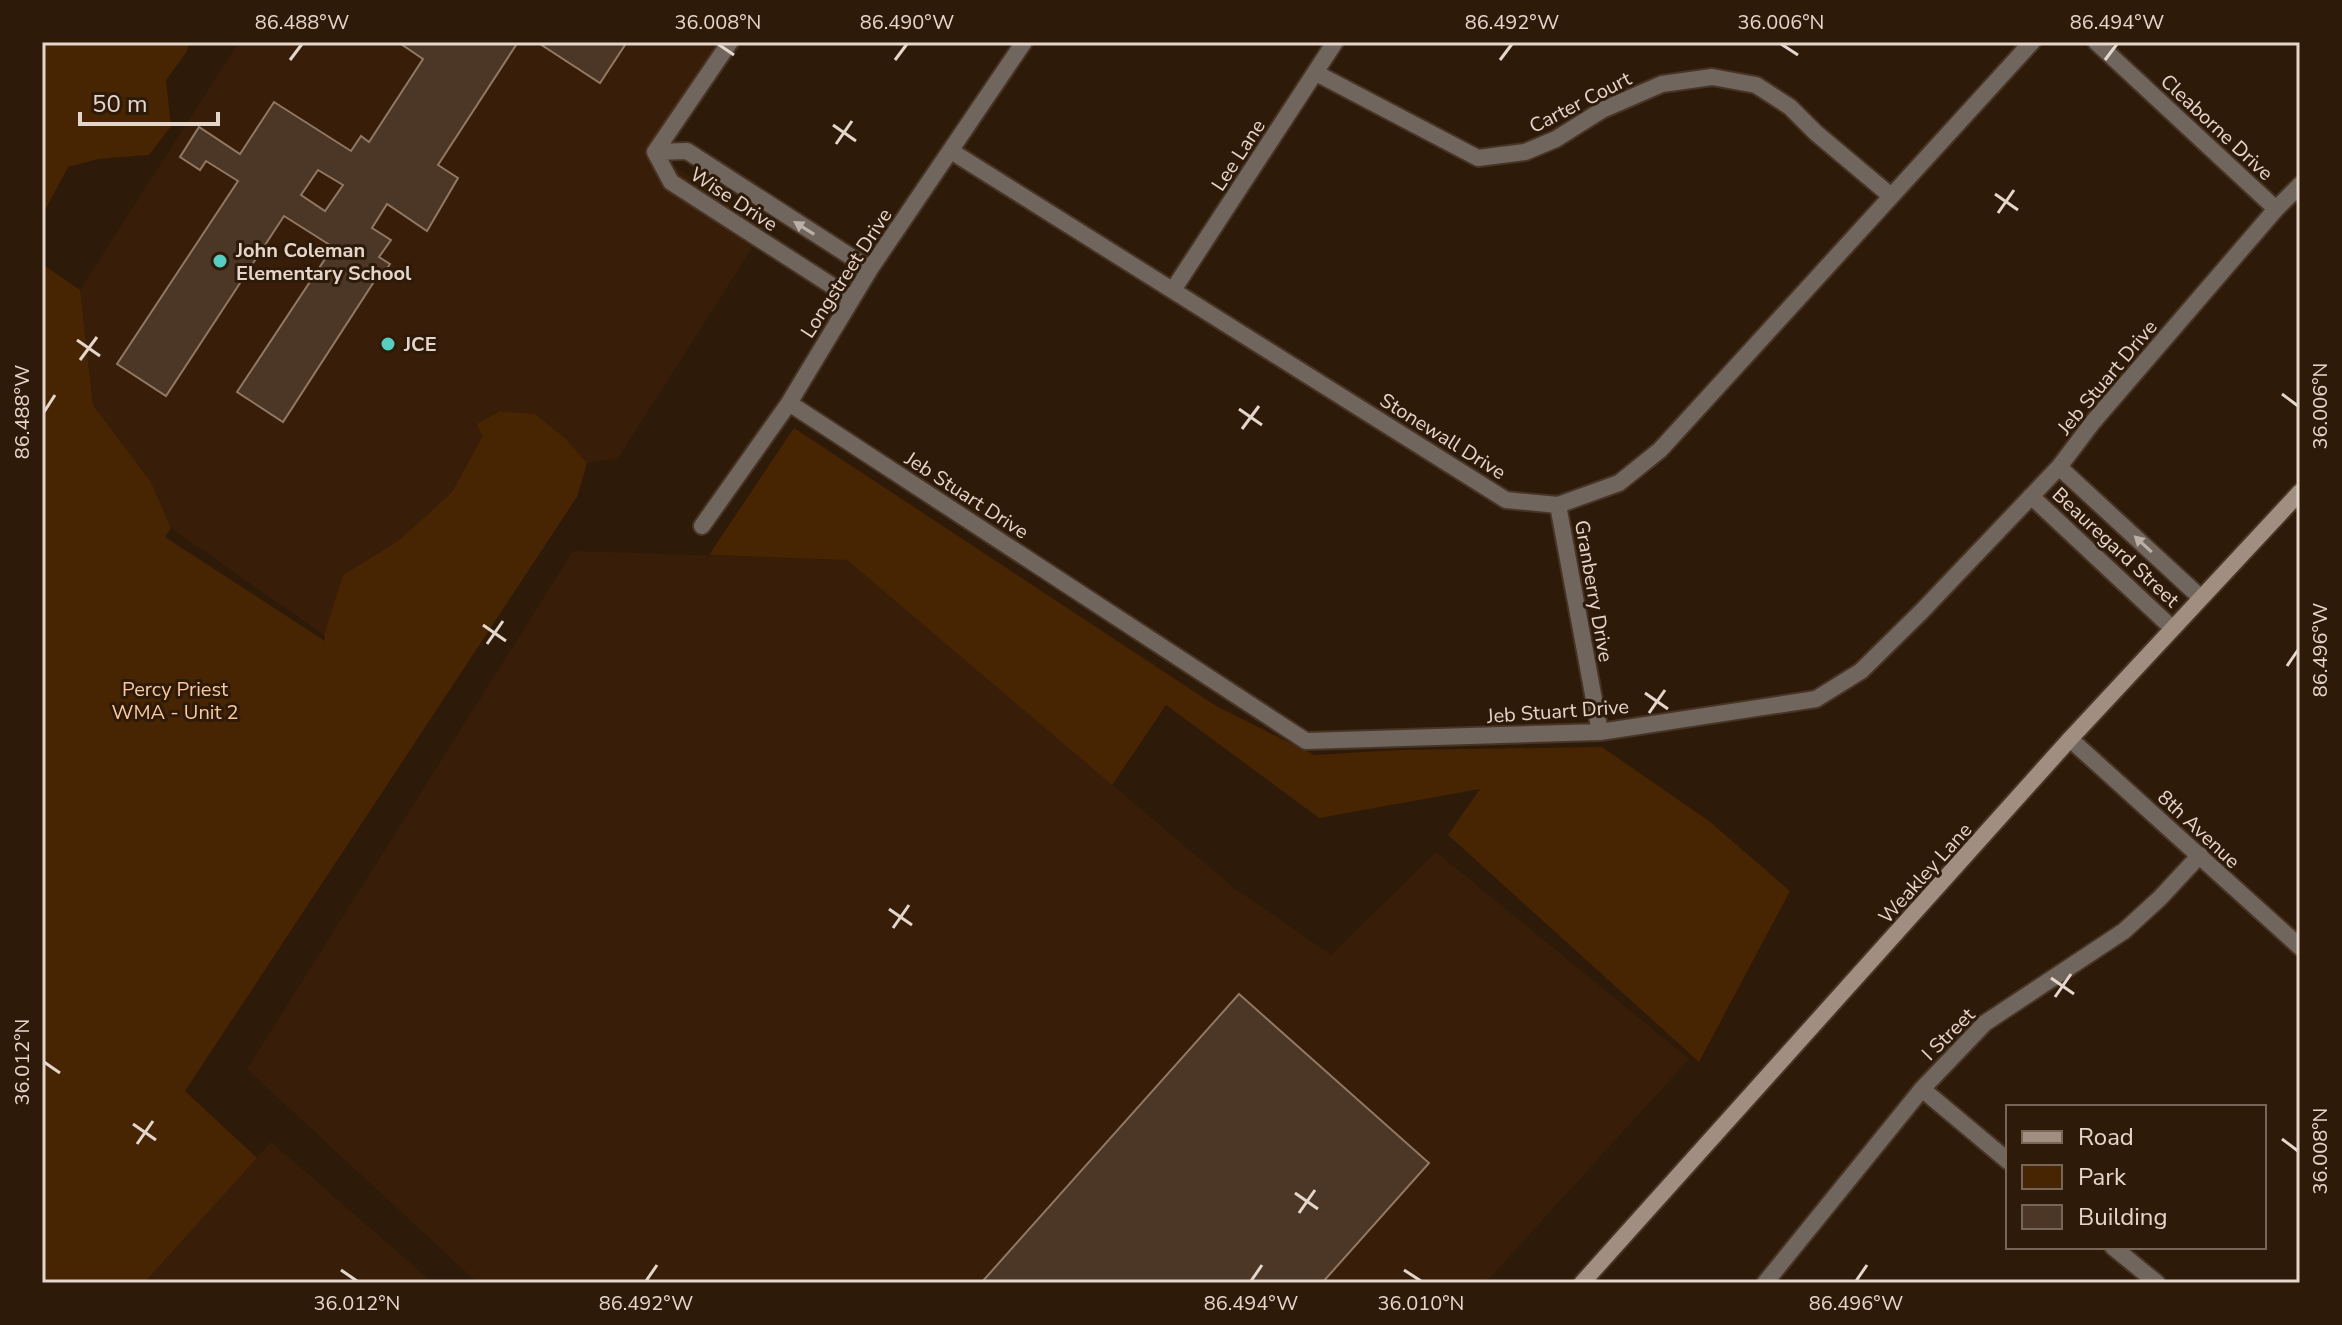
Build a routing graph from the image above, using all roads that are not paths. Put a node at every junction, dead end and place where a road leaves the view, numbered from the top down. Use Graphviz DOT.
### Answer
graph roads {
  1 [pos="730,42"];
  2 [pos="1024,42"];
  3 [pos="1335,42"];
  4 [pos="2032,42"];
  5 [pos="2096,42"];
  6 [pos="1316,73"];
  7 [pos="951,151"];
  8 [pos="655,152"];
  9 [pos="2300,185"];
  10 [pos="1891,196"];
  11 [pos="2276,209"];
  12 [pos="870,269"];
  13 [pos="1173,290"];
  14 [pos="851,298"];
  15 [pos="789,403"];
  16 [pos="2059,467"];
  17 [pos="2300,492"];
  18 [pos="2031,496"];
  19 [pos="1558,505"];
  20 [pos="702,526"];
  21 [pos="2200,597"];
  22 [pos="2172,628"];
  23 [pos="1600,732"];
  24 [pos="2070,739"];
  25 [pos="2200,855"];
  26 [pos="2298,941"];
  27 [pos="1922,1089"];
  28 [pos="2006,1159"];
  29 [pos="2115,1249"];
  30 [pos="1582,1283"];
  31 [pos="1765,1283"];
  32 [pos="2157,1283"];
  1 -- 8 [label="street"];
  2 -- 7 [label="street, Longstreet Drive"];
  3 -- 6 [label="street, Lee Lane"];
  4 -- 10 [label="street, Stonewall Drive"];
  5 -- 11 [label="street, Cleaborne Drive"];
  6 -- 10 [label="street, Carter Court"];
  6 -- 13 [label="street, Lee Lane"];
  7 -- 12 [label="street, Longstreet Drive"];
  7 -- 13 [label="street, Stonewall Drive"];
  12 -- 8 [label="street, Wise Drive, one-way"];
  8 -- 14 [label="street, Wise Drive"];
  9 -- 11 [label="street, Jeb Stuart Drive"];
  10 -- 19 [label="street, Stonewall Drive"];
  11 -- 16 [label="street, Jeb Stuart Drive"];
  12 -- 14 [label="street, Longstreet Drive"];
  13 -- 19 [label="street, Stonewall Drive"];
  14 -- 15 [label="street, Longstreet Drive"];
  15 -- 20 [label="street, Longstreet Drive"];
  15 -- 23 [label="street, Jeb Stuart Drive"];
  16 -- 18 [label="street, Jeb Stuart Drive"];
  21 -- 16 [label="street, Beauregard Street, one-way"];
  17 -- 21 [label="main road, Weakley Lane"];
  18 -- 22 [label="street, Beauregard Street"];
  18 -- 23 [label="street, Jeb Stuart Drive"];
  19 -- 23 [label="street, Granberry Drive"];
  21 -- 22 [label="main road, Weakley Lane"];
  22 -- 24 [label="main road, Weakley Lane"];
  24 -- 25 [label="street, 8th Avenue"];
  24 -- 30 [label="main road, Weakley Lane"];
  25 -- 26 [label="street, 8th Avenue"];
  25 -- 27 [label="street, I Street"];
  27 -- 28 [label="street"];
  27 -- 31 [label="street, I Street"];
  29 -- 32 [label="street"];
}
